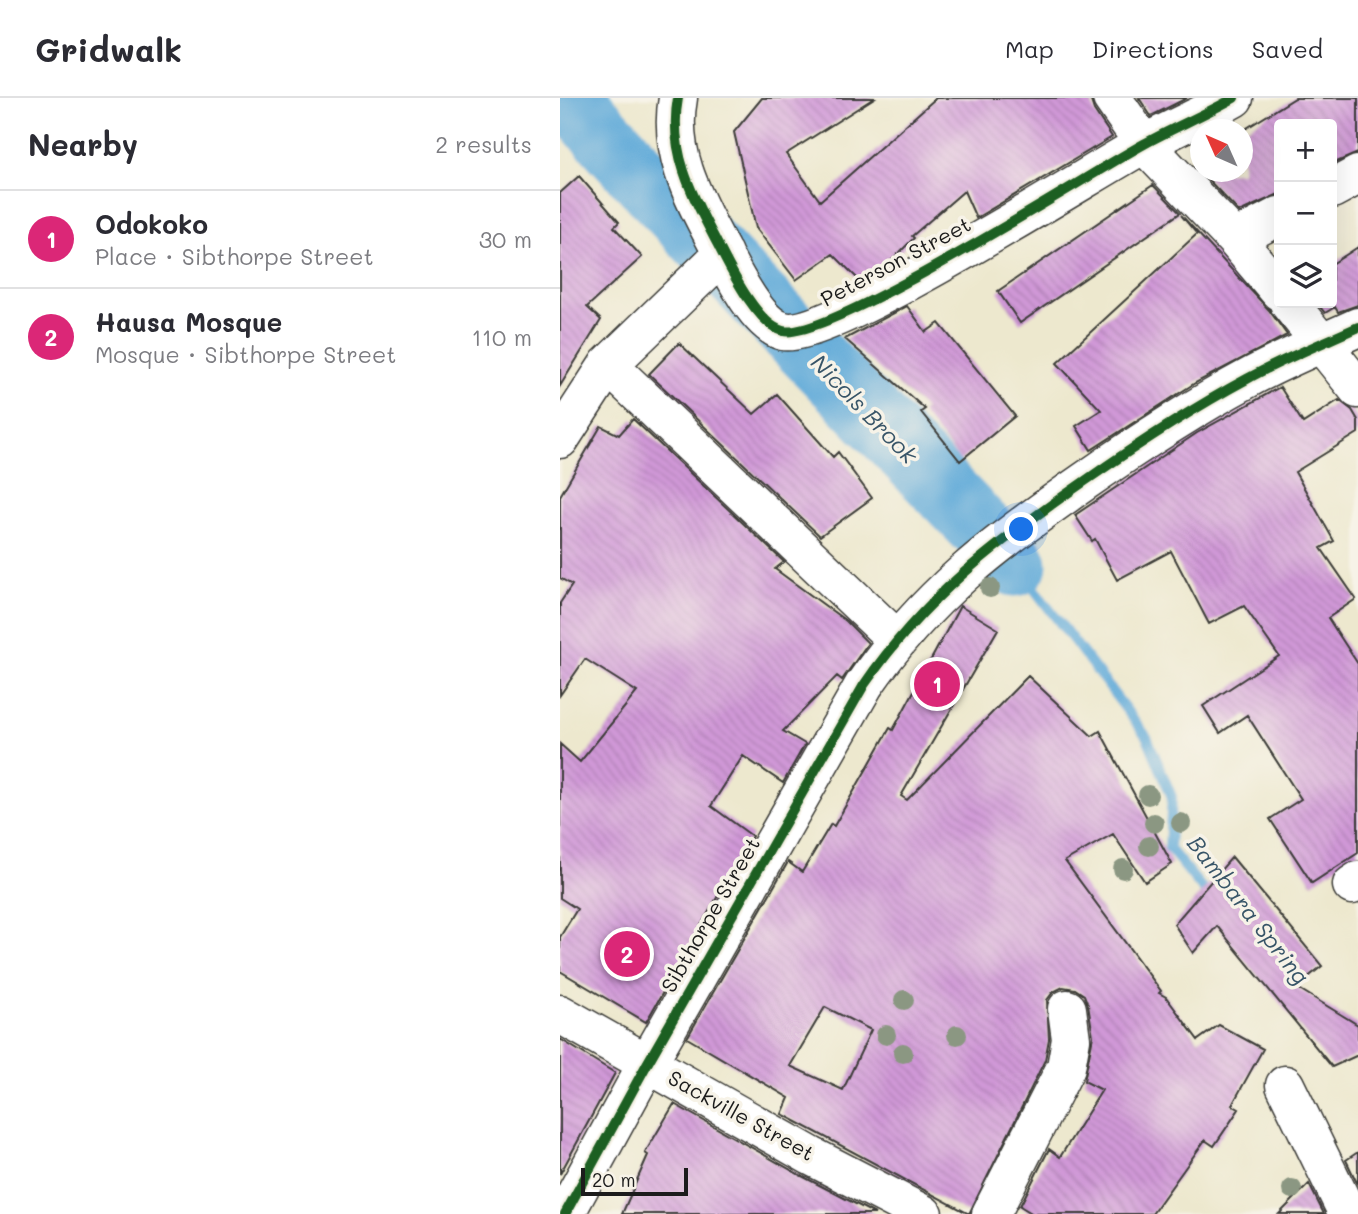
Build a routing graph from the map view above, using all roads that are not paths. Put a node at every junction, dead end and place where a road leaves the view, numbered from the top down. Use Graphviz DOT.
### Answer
graph roads {
  1 [pos="678,98"];
  2 [pos="1112,98"];
  3 [pos="1234,98"];
  4 [pos="1144,144"];
  5 [pos="1358,175"];
  6 [pos="1337,186"];
  7 [pos="1274,219"];
  8 [pos="1235,239"];
  9 [pos="718,258"];
  10 [pos="1274,285"];
  11 [pos="1293,308"];
  12 [pos="1358,327"];
  13 [pos="1324,343"];
  14 [pos="608,365"];
  15 [pos="1358,389"];
  16 [pos="560,439"];
  17 [pos="896,639"];
  18 [pos="1067,1009"];
  19 [pos="560,1014"];
  20 [pos="647,1064"];
  21 [pos="1285,1085"];
  22 [pos="565,1214"];
  23 [pos="923,1214"];
  24 [pos="991,1214"];
  25 [pos="1349,1214"];
  1 -- 9 [label="street, Peterson Street"];
  2 -- 4 [label="street"];
  3 -- 4 [label="street, Peterson Street"];
  4 -- 8 [label="street"];
  4 -- 9 [label="street, Peterson Street"];
  5 -- 6 [label="street"];
  7 -- 8 [label="street"];
  8 -- 10 [label="street"];
  9 -- 14 [label="street"];
  11 -- 13 [label="street"];
  12 -- 13 [label="street, Sibthorpe Street"];
  13 -- 15 [label="street"];
  13 -- 17 [label="street, Sibthorpe Street"];
  14 -- 16 [label="street"];
  14 -- 17 [label="street"];
  17 -- 20 [label="street, Sibthorpe Street"];
  18 -- 24 [label="street"];
  19 -- 20 [label="street, Sackville Street"];
  20 -- 22 [label="street, Sibthorpe Street"];
  20 -- 23 [label="street, Sackville Street"];
  21 -- 25 [label="street"];
}
